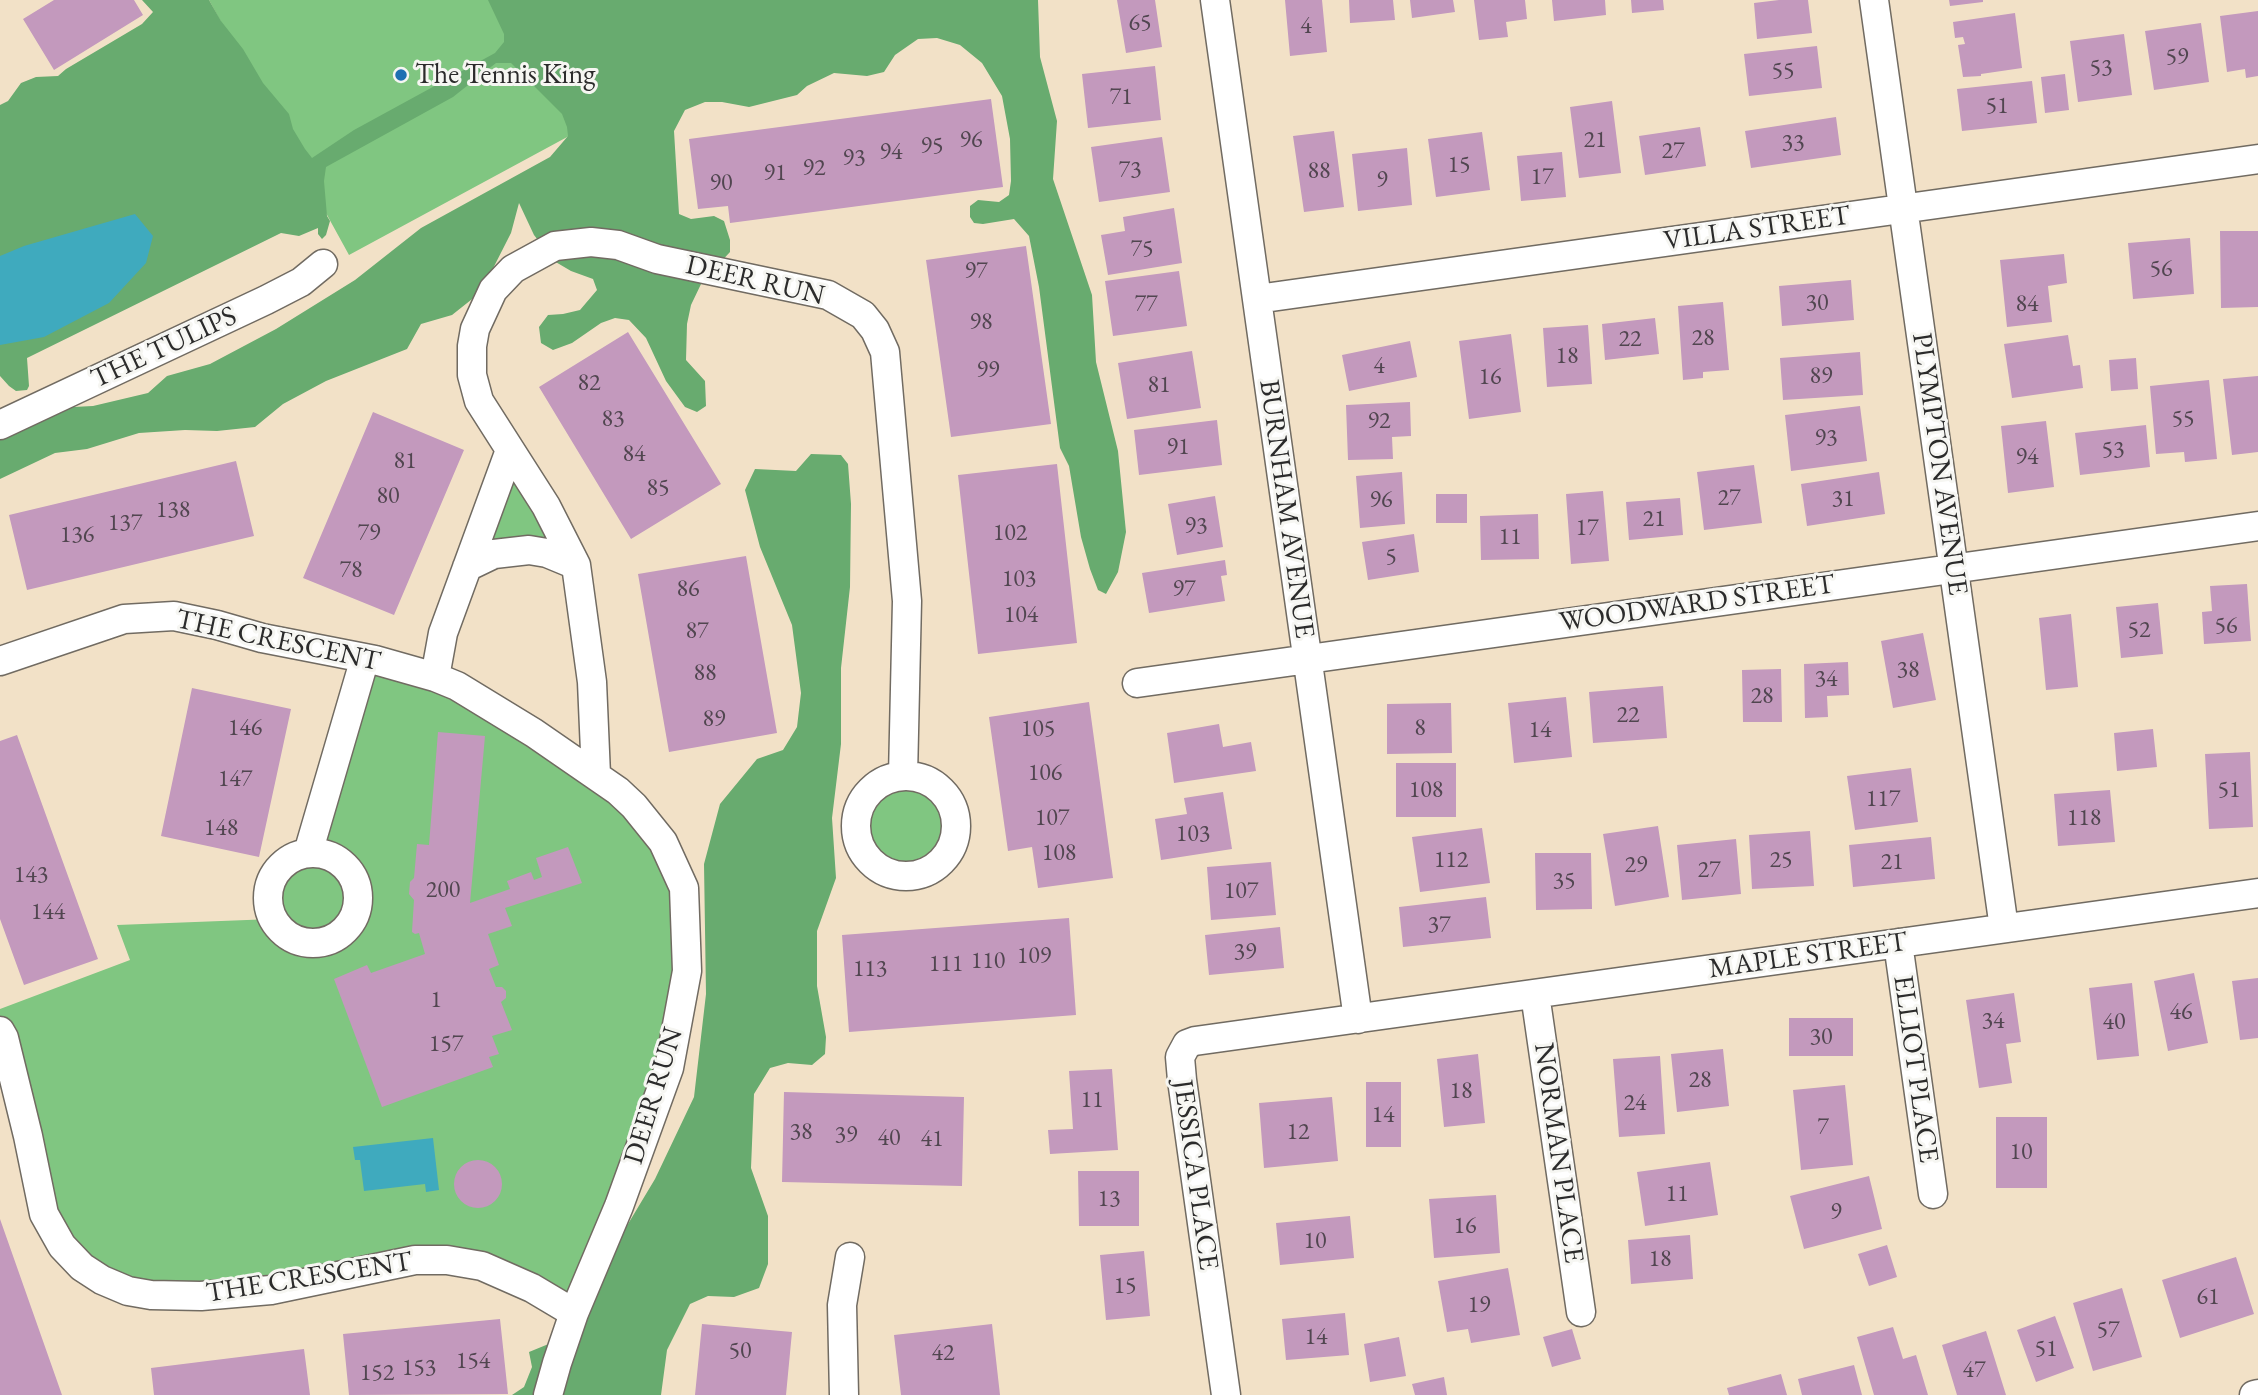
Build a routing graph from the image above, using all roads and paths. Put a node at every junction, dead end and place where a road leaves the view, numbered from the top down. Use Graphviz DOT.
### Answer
graph roads {
  1 [pos="1215,0"];
  2 [pos="1874,0"];
  3 [pos="2258,159"];
  4 [pos="1903,208"];
  5 [pos="323,264"];
  6 [pos="1257,299"];
  7 [pos="0,425"];
  8 [pos="510,450"];
  9 [pos="2258,526"];
  10 [pos="576,565"];
  11 [pos="467,567"];
  12 [pos="1954,568"];
  13 [pos="365,658"];
  14 [pos="1307,658"];
  15 [pos="0,661"];
  16 [pos="435,677"];
  17 [pos="1137,683"];
  18 [pos="596,775"];
  19 [pos="903,776"];
  20 [pos="308,853"];
  21 [pos="2258,893"];
  22 [pos="2004,928"];
  23 [pos="1898,943"];
  24 [pos="1535,994"];
  25 [pos="1358,1019"];
  26 [pos="0,1031"];
  27 [pos="1933,1194"];
  28 [pos="850,1257"];
  29 [pos="1581,1312"];
  30 [pos="574,1313"];
  31 [pos="548,1395"];
  32 [pos="844,1395"];
  33 [pos="1226,1395"];
  1 -- 6 [label="street, BURNHAM AVENUE"];
  2 -- 4 [label="street, PLYMPTON AVENUE"];
  3 -- 4 [label="street, VILLA STREET"];
  4 -- 6 [label="street, VILLA STREET"];
  4 -- 12 [label="street, PLYMPTON AVENUE"];
  5 -- 7 [label="street, THE TULIPS"];
  6 -- 14 [label="street, BURNHAM AVENUE"];
  8 -- 10 [label="street, DEER RUN"];
  8 -- 11 [label="street"];
  8 -- 19 [label="street, DEER RUN"];
  9 -- 12 [label="street, WOODWARD STREET"];
  10 -- 11 [label="street"];
  10 -- 18 [label="street, DEER RUN"];
  11 -- 16 [label="street"];
  12 -- 14 [label="street, WOODWARD STREET"];
  12 -- 22 [label="street, PLYMPTON AVENUE"];
  13 -- 15 [label="street, THE CRESCENT"];
  13 -- 16 [label="street, THE CRESCENT"];
  13 -- 20 [label="street"];
  14 -- 17 [label="street, WOODWARD STREET"];
  14 -- 25 [label="street, BURNHAM AVENUE"];
  16 -- 18 [label="street, DEER RUN"];
  18 -- 30 [label="street, DEER RUN"];
  21 -- 22 [label="street, MAPLE STREET"];
  22 -- 23 [label="street, MAPLE STREET"];
  23 -- 24 [label="street, MAPLE STREET"];
  23 -- 27 [label="street, ELLIOT PLACE"];
  24 -- 25 [label="street, MAPLE STREET"];
  24 -- 29 [label="street, NORMAN PLACE"];
  25 -- 33 [label="street, JESSICA PLACE"];
  26 -- 30 [label="street, THE CRESCENT"];
  28 -- 32 [label="street"];
  30 -- 31 [label="street, DEER RUN"];
}
